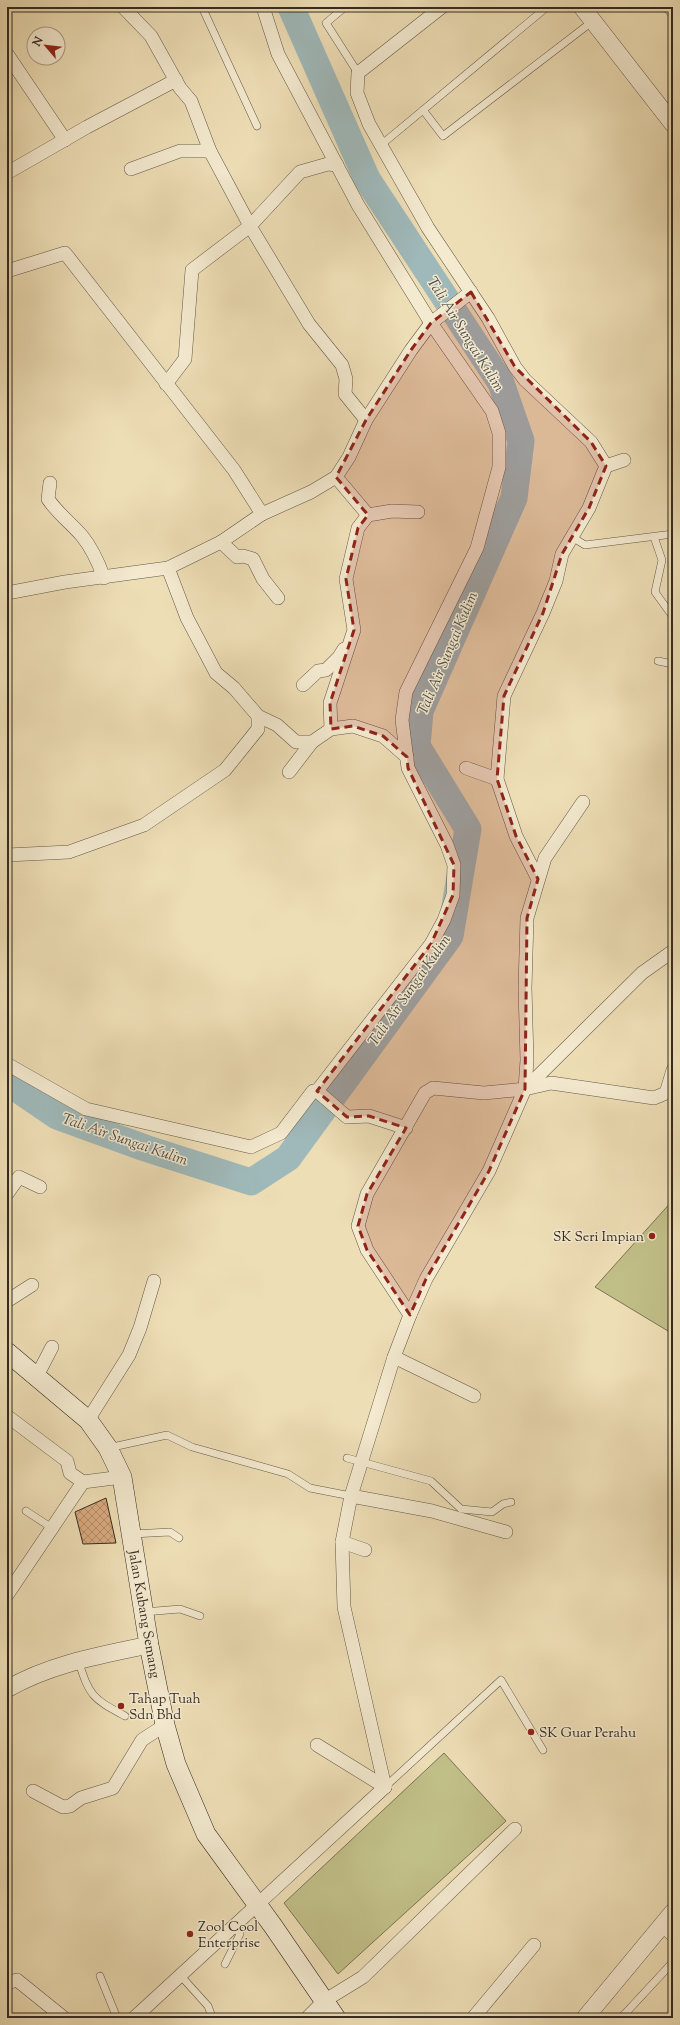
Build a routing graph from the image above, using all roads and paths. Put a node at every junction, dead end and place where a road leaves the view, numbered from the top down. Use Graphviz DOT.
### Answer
graph roads {
  1 [pos="123,7"];
  2 [pos="202,7"];
  3 [pos="263,7"];
  4 [pos="345,7"];
  5 [pos="442,7"];
  6 [pos="547,7"];
  7 [pos="582,7"];
  8 [pos="666,7"];
  9 [pos="673,16"];
  10 [pos="593,20"];
  11 [pos="7,54"];
  12 [pos="358,73"];
  13 [pos="176,80"];
  14 [pos="422,110"];
  15 [pos="673,124"];
  16 [pos="257,126"];
  17 [pos="65,140"];
  18 [pos="380,144"];
  19 [pos="210,151"];
  20 [pos="337,165"];
  21 [pos="131,168"];
  22 [pos="7,173"];
  23 [pos="250,226"];
  24 [pos="7,271"];
  25 [pos="468,295"];
  26 [pos="433,322"];
  27 [pos="166,384"];
  28 [pos="366,420"];
  29 [pos="624,460"];
  30 [pos="606,466"];
  31 [pos="336,477"];
  32 [pos="50,483"];
  33 [pos="418,512"];
  34 [pos="262,514"];
  35 [pos="368,515"];
  36 [pos="673,534"];
  37 [pos="572,537"];
  38 [pos="654,537"];
  39 [pos="221,542"];
  40 [pos="168,568"];
  41 [pos="104,578"];
  42 [pos="7,593"];
  43 [pos="278,598"];
  44 [pos="673,617"];
  45 [pos="354,630"];
  46 [pos="658,661"];
  47 [pos="673,664"];
  48 [pos="303,685"];
  49 [pos="258,716"];
  50 [pos="331,729"];
  51 [pos="312,742"];
  52 [pos="407,756"];
  53 [pos="466,768"];
  54 [pos="289,772"];
  55 [pos="497,779"];
  56 [pos="583,802"];
  57 [pos="7,855"];
  58 [pos="538,879"];
  59 [pos="673,951"];
  60 [pos="7,1064"];
  61 [pos="673,1070"];
  62 [pos="525,1089"];
  63 [pos="320,1093"];
  64 [pos="406,1128"];
  65 [pos="40,1187"];
  66 [pos="7,1194"];
  67 [pos="154,1281"];
  68 [pos="32,1285"];
  69 [pos="7,1300"];
  70 [pos="410,1315"];
  71 [pos="52,1347"];
  72 [pos="7,1352"];
  73 [pos="394,1358"];
  74 [pos="37,1376"];
  75 [pos="474,1396"];
  76 [pos="7,1416"];
  77 [pos="88,1420"];
  78 [pos="108,1448"];
  79 [pos="347,1458"];
  80 [pos="363,1461"];
  81 [pos="122,1477"];
  82 [pos="82,1482"];
  83 [pos="351,1496"];
  84 [pos="511,1502"];
  85 [pos="26,1511"];
  86 [pos="52,1528"];
  87 [pos="506,1532"];
  88 [pos="131,1534"];
  89 [pos="179,1538"];
  90 [pos="342,1542"];
  91 [pos="365,1550"];
  92 [pos="7,1595"];
  93 [pos="143,1612"];
  94 [pos="200,1616"];
  95 [pos="149,1645"];
  96 [pos="78,1660"];
  97 [pos="7,1689"];
  98 [pos="125,1716"];
  99 [pos="165,1725"];
  100 [pos="317,1745"];
  101 [pos="544,1750"];
  102 [pos="385,1787"];
  103 [pos="33,1791"];
  104 [pos="514,1829"];
  105 [pos="257,1904"];
  106 [pos="673,1912"];
  107 [pos="232,1925"];
  108 [pos="660,1927"];
  109 [pos="673,1939"];
  110 [pos="534,1945"];
  111 [pos="673,1962"];
  112 [pos="225,1964"];
  113 [pos="180,1975"];
  114 [pos="100,1976"];
  115 [pos="7,1983"];
  116 [pos="324,2001"];
  117 [pos="138,2017"];
  118 [pos="64,2018"];
  119 [pos="117,2018"];
  120 [pos="210,2018"];
  121 [pos="308,2018"];
  122 [pos="336,2018"];
  123 [pos="473,2018"];
  124 [pos="585,2018"];
  125 [pos="621,2018"];
  1 -- 13 [label="street"];
  2 -- 16 [label="lane"];
  3 -- 20 [label="street"];
  4 -- 12 [label="lane"];
  5 -- 12 [label="street"];
  6 -- 14 [label="lane"];
  7 -- 10 [label="street"];
  8 -- 9 [label="lane"];
  10 -- 14 [label="lane"];
  10 -- 15 [label="street"];
  11 -- 17 [label="street"];
  12 -- 18 [label="street"];
  13 -- 17 [label="street"];
  13 -- 19 [label="street"];
  14 -- 18 [label="lane"];
  17 -- 22 [label="street"];
  18 -- 25 [label="street"];
  19 -- 21 [label="street"];
  19 -- 23 [label="street"];
  20 -- 23 [label="street"];
  20 -- 26 [label="street"];
  23 -- 27 [label="street"];
  23 -- 28 [label="street"];
  24 -- 27 [label="street"];
  25 -- 26 [label="street"];
  25 -- 30 [label="street"];
  26 -- 28 [label="street"];
  26 -- 52 [label="street"];
  27 -- 34 [label="street"];
  28 -- 31 [label="street"];
  29 -- 30 [label="street"];
  30 -- 37 [label="street"];
  31 -- 34 [label="street"];
  31 -- 35 [label="street"];
  32 -- 41 [label="street"];
  33 -- 35 [label="street"];
  34 -- 39 [label="street"];
  35 -- 45 [label="street"];
  36 -- 38 [label="lane"];
  37 -- 38 [label="lane"];
  37 -- 55 [label="street"];
  38 -- 44 [label="lane"];
  39 -- 40 [label="street"];
  39 -- 43 [label="street"];
  40 -- 41 [label="street"];
  40 -- 49 [label="street"];
  41 -- 42 [label="street"];
  45 -- 48 [label="street"];
  45 -- 50 [label="street"];
  46 -- 47 [label="lane"];
  49 -- 51 [label="street"];
  49 -- 57 [label="street"];
  50 -- 51 [label="street"];
  50 -- 52 [label="street"];
  51 -- 54 [label="street"];
  52 -- 63 [label="street"];
  53 -- 55 [label="street"];
  55 -- 58 [label="street"];
  56 -- 58 [label="street"];
  58 -- 62 [label="street"];
  59 -- 62 [label="street"];
  60 -- 63 [label="street"];
  61 -- 62 [label="street"];
  62 -- 64 [label="street"];
  62 -- 70 [label="street"];
  63 -- 64 [label="street"];
  64 -- 70 [label="street"];
  65 -- 66 [label="street"];
  67 -- 77 [label="street"];
  68 -- 69 [label="street"];
  70 -- 73 [label="street"];
  71 -- 74 [label="street"];
  72 -- 74 [label="main road, Jalan Kubang Semang"];
  73 -- 75 [label="street"];
  73 -- 80 [label="street"];
  74 -- 77 [label="main road, Jalan Kubang Semang"];
  76 -- 82 [label="street"];
  77 -- 78 [label="main road, Jalan Kubang Semang"];
  78 -- 81 [label="main road, Jalan Kubang Semang"];
  78 -- 83 [label="lane"];
  79 -- 80 [label="lane"];
  80 -- 83 [label="street"];
  80 -- 84 [label="lane"];
  81 -- 82 [label="street"];
  81 -- 88 [label="main road, Jalan Kubang Semang"];
  82 -- 86 [label="street"];
  83 -- 87 [label="street"];
  83 -- 90 [label="street"];
  85 -- 86 [label="lane"];
  86 -- 92 [label="street"];
  88 -- 89 [label="lane"];
  88 -- 93 [label="main road, Jalan Kubang Semang"];
  90 -- 91 [label="street"];
  90 -- 102 [label="street"];
  93 -- 94 [label="lane"];
  93 -- 95 [label="main road, Jalan Kubang Semang"];
  95 -- 96 [label="street"];
  95 -- 99 [label="main road, Jalan Kubang Semang"];
  96 -- 97 [label="street"];
  96 -- 98 [label="lane"];
  99 -- 103 [label="street"];
  99 -- 105 [label="main road, Jalan Kubang Semang"];
  100 -- 102 [label="street"];
  101 -- 102 [label="lane"];
  102 -- 105 [label="street"];
  104 -- 116 [label="street"];
  105 -- 107 [label="street"];
  105 -- 116 [label="main road, Jalan Kubang Semang"];
  106 -- 108 [label="street"];
  107 -- 112 [label="lane"];
  107 -- 113 [label="street"];
  108 -- 109 [label="lane"];
  108 -- 124 [label="street"];
  110 -- 123 [label="street"];
  111 -- 125 [label="lane"];
  113 -- 117 [label="street"];
  113 -- 120 [label="lane"];
  114 -- 119 [label="lane"];
  115 -- 118 [label="street"];
  116 -- 121 [label="street"];
  116 -- 122 [label="main road, Jalan Kubang Semang"];
}
